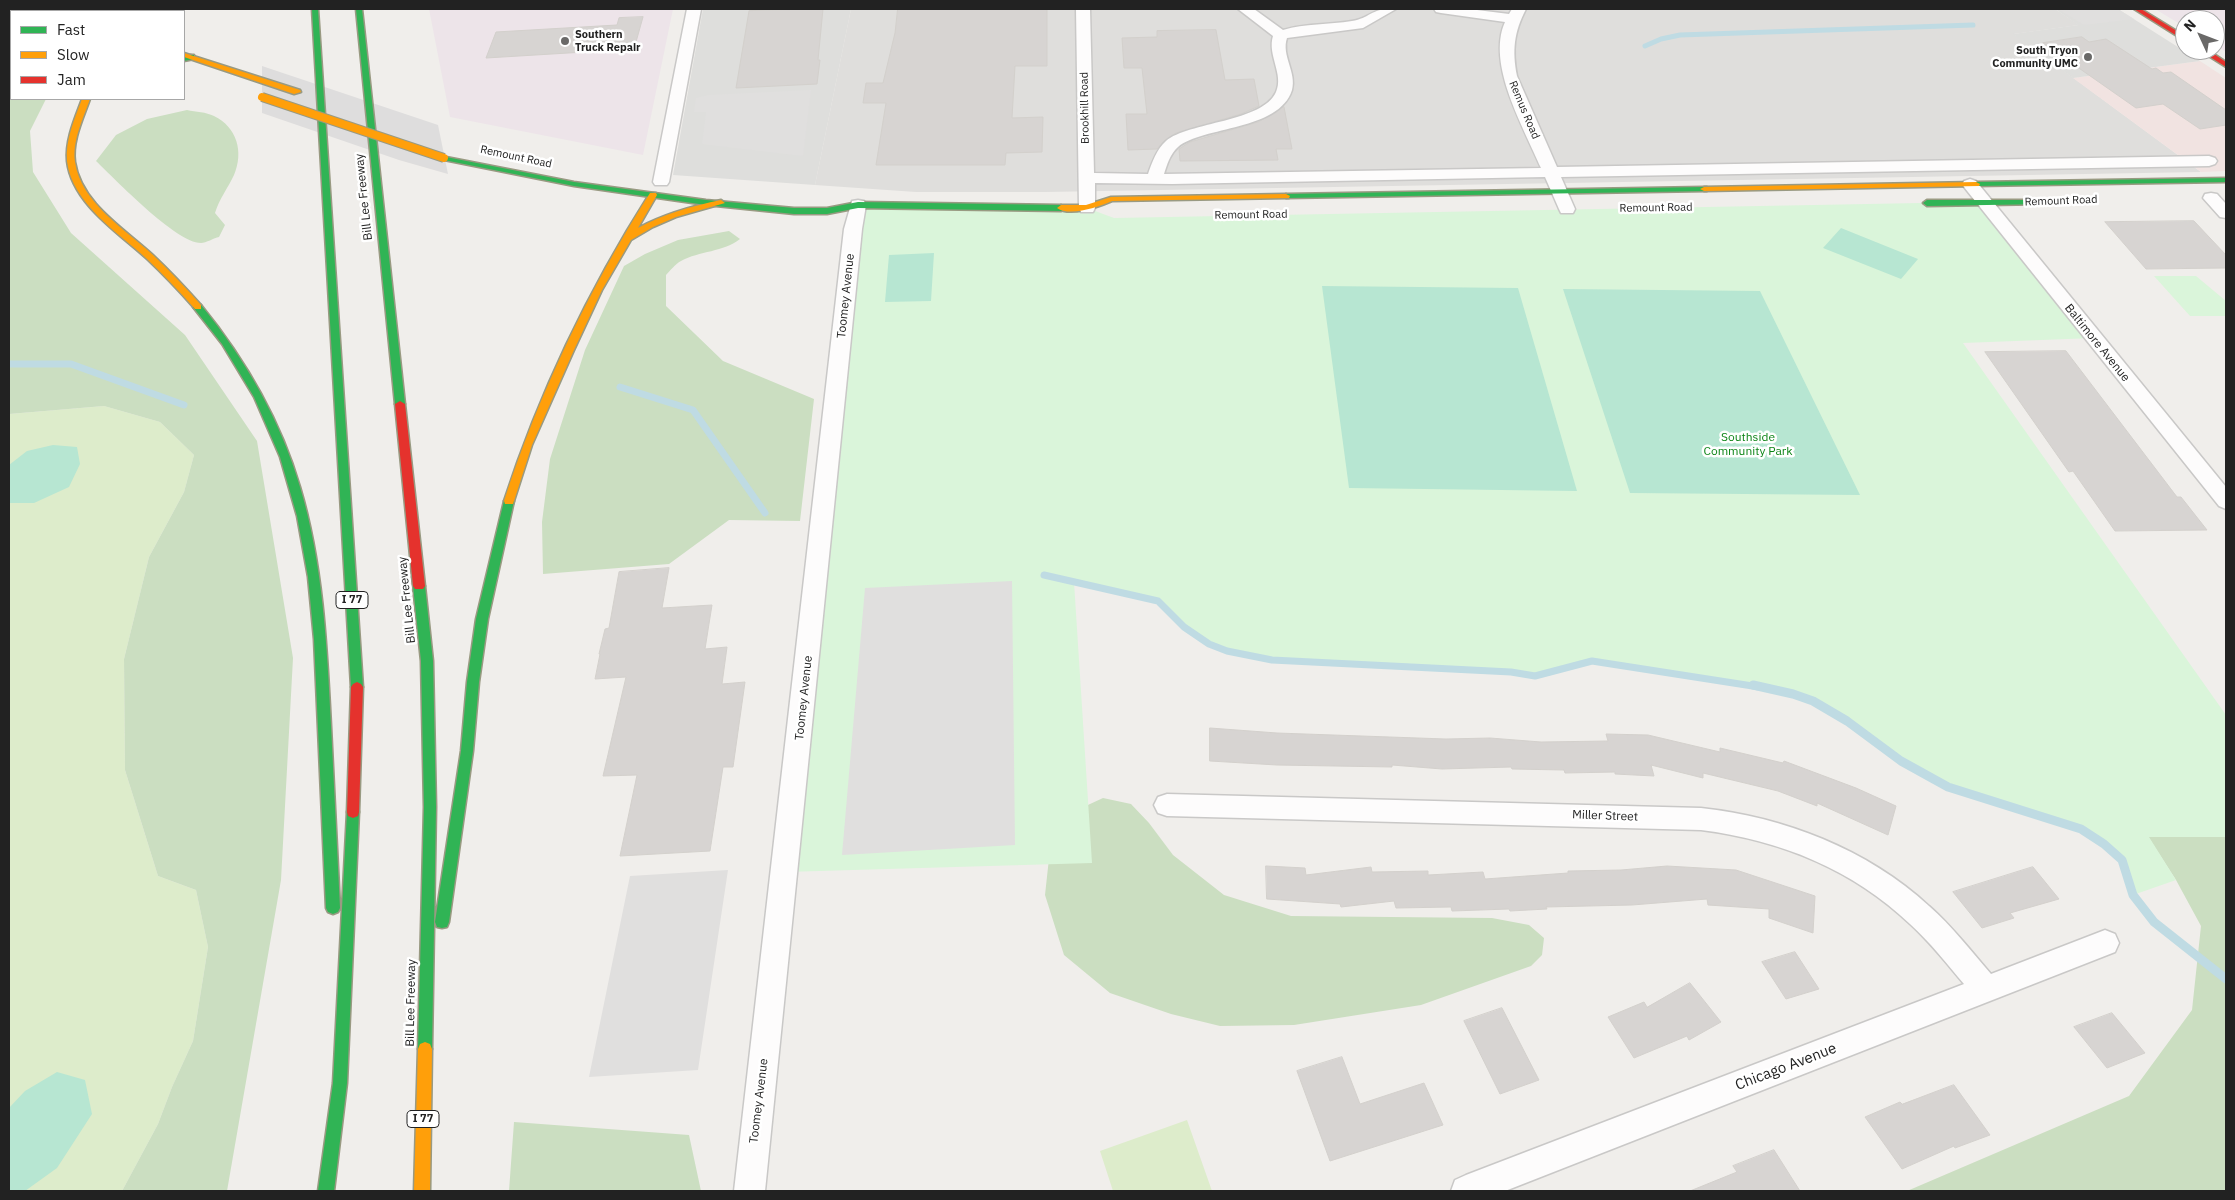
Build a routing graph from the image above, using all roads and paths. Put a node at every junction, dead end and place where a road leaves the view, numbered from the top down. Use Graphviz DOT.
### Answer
graph roads {
  1 [pos="315,9"];
  2 [pos="359,9"];
  3 [pos="694,9"];
  4 [pos="1082,9"];
  5 [pos="1245,9"];
  6 [pos="1389,9"];
  7 [pos="1441,9"];
  8 [pos="2137,9"];
  9 [pos="1516,14"];
  10 [pos="2175,33"];
  11 [pos="1281,35"];
  12 [pos="186,57"];
  13 [pos="258,96"];
  14 [pos="86,100"];
  15 [pos="89,100"];
  16 [pos="332,104"];
  17 [pos="82,110"];
  18 [pos="358,113"];
  19 [pos="385,122"];
  20 [pos="2209,161"];
  21 [pos="1551,173"];
  22 [pos="1087,178"];
  23 [pos="1154,179"];
  24 [pos="2226,180"];
  25 [pos="661,182"];
  26 [pos="1970,184"];
  27 [pos="1558,191"];
  28 [pos="653,195"];
  29 [pos="2213,198"];
  30 [pos="848,201"];
  31 [pos="2054,201"];
  32 [pos="721,203"];
  33 [pos="1984,203"];
  34 [pos="1911,204"];
  35 [pos="1087,208"];
  36 [pos="1567,209"];
  37 [pos="2226,213"];
  38 [pos="1105,214"];
  39 [pos="625,242"];
  40 [pos="2226,500"];
  41 [pos="1168,805"];
  42 [pos="333,925"];
  43 [pos="2105,943"];
  44 [pos="335,954"];
  45 [pos="1986,989"];
  46 [pos="424,1047"];
  47 [pos="340,1084"];
  48 [pos="326,1191"];
  49 [pos="422,1191"];
  50 [pos="749,1191"];
  51 [pos="1466,1191"];
  1 -- 47 [label="main road, I 77"];
  2 -- 46 [label="main road, Bill Lee Freeway / I 77"];
  3 -- 25 [label="street"];
  4 -- 22 [label="street, Brookhill Road"];
  5 -- 11 [label="street"];
  6 -- 11 [label="street"];
  7 -- 9 [label="street"];
  8 -- 10 [label="main road"];
  9 -- 21 [label="street, Remus Road"];
  11 -- 23 [label="street"];
  12 -- 16 [label="main road"];
  13 -- 28 [label="main road, Remount Road, bridge"];
  14 -- 17 [label="main road"];
  15 -- 17 [label="main road"];
  17 -- 42 [label="main road"];
  18 -- 19 [label="main road"];
  20 -- 21 [label="street"];
  21 -- 23 [label="street"];
  21 -- 27 [label="street, Remus Road"];
  22 -- 23 [label="street"];
  22 -- 35 [label="street, Brookhill Road"];
  24 -- 26 [label="main road, Remount Road"];
  25 -- 28 [label="main road"];
  26 -- 27 [label="main road, Remount Road"];
  26 -- 33 [label="street, Baltimore Avenue"];
  27 -- 35 [label="main road, Remount Road"];
  27 -- 36 [label="street, Remus Road"];
  28 -- 32 [label="main road, Remount Road"];
  28 -- 39 [label="main road"];
  29 -- 37 [label="street"];
  30 -- 32 [label="main road, Remount Road"];
  30 -- 35 [label="main road, Remount Road"];
  30 -- 50 [label="street, Toomey Avenue"];
  31 -- 33 [label="main road, Remount Road"];
  32 -- 39 [label="main road"];
  33 -- 34 [label="main road, Remount Road"];
  33 -- 40 [label="street, Baltimore Avenue"];
  35 -- 38 [label="main road, Remount Road"];
  39 -- 46 [label="main road"];
  41 -- 45 [label="street, Miller Street"];
  43 -- 45 [label="street, Chicago Avenue"];
  44 -- 47 [label="main road"];
  45 -- 51 [label="street, Chicago Avenue"];
  46 -- 49 [label="main road, Bill Lee Freeway / I 77"];
  47 -- 48 [label="main road, I 77"];
}
